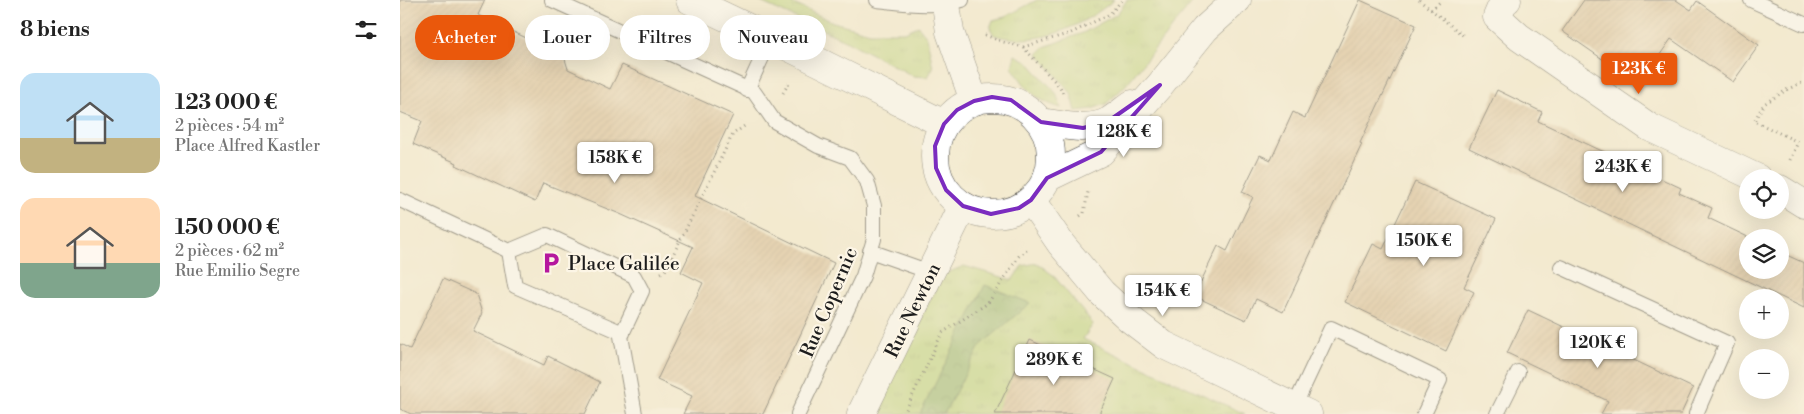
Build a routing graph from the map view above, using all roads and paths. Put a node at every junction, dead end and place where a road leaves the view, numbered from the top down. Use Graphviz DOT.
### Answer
graph roads {
  1 [pos="552,0"];
  2 [pos="690,0"];
  3 [pos="877,0"];
  4 [pos="1122,0"];
  5 [pos="1237,0"];
  6 [pos="1419,0"];
  7 [pos="1442,0"];
  8 [pos="1507,0"];
  9 [pos="1751,0"];
  10 [pos="951,1"];
  11 [pos="1432,10"];
  12 [pos="722,15"];
  13 [pos="1804,24"];
  14 [pos="950,32"];
  15 [pos="1465,37"];
  16 [pos="1022,47"];
  17 [pos="761,60"];
  18 [pos="800,60"];
  19 [pos="815,60"];
  20 [pos="1804,82"];
  21 [pos="1160,85"];
  22 [pos="747,90"];
  23 [pos="1063,95"];
  24 [pos="974,101"];
  25 [pos="766,110"];
  26 [pos="1041,122"];
  27 [pos="944,124"];
  28 [pos="1788,169"];
  29 [pos="1739,170"];
  30 [pos="1047,178"];
  31 [pos="1789,184"];
  32 [pos="1088,188"];
  33 [pos="400,200"];
  34 [pos="1031,200"];
  35 [pos="1804,204"];
  36 [pos="963,206"];
  37 [pos="1052,231"];
  38 [pos="509,251"];
  39 [pos="870,252"];
  40 [pos="1561,267"];
  41 [pos="930,272"];
  42 [pos="639,286"];
  43 [pos="624,333"];
  44 [pos="1518,372"];
  45 [pos="1301,410"];
  46 [pos="636,414"];
  47 [pos="798,414"];
  48 [pos="861,414"];
  49 [pos="904,414"];
  50 [pos="1424,414"];
  51 [pos="1497,414"];
  52 [pos="1696,414"];
  1 -- 22 [label="lane, Rue Copernic"];
  2 -- 12 [label="street"];
  3 -- 10 [label="lane"];
  4 -- 16 [label="path"];
  5 -- 21 [label="street"];
  6 -- 11 [label="path"];
  7 -- 11 [label="path"];
  8 -- 29 [label="street"];
  9 -- 13 [label="lane"];
  10 -- 14 [label="street"];
  11 -- 15 [label="path"];
  14 -- 16 [label="path"];
  14 -- 24 [label="street"];
  16 -- 23 [label="path"];
  17 -- 22 [label="lane"];
  18 -- 25 [label="path"];
  19 -- 27 [label="street"];
  20 -- 28 [label="path"];
  21 -- 26 [label="street"];
  21 -- 30 [label="street"];
  22 -- 25 [label="lane, Rue Copernic"];
  24 -- 26 [label="street"];
  24 -- 27 [label="street"];
  25 -- 39 [label="lane, Rue Copernic"];
  25 -- 42 [label="path"];
  26 -- 30 [label="street"];
  27 -- 36 [label="street"];
  30 -- 34 [label="street"];
  31 -- 35 [label="street"];
  32 -- 37 [label="path"];
  33 -- 38 [label="lane"];
  34 -- 36 [label="street"];
  34 -- 37 [label="street"];
  36 -- 41 [label="street, Rue Newton"];
  37 -- 45 [label="street"];
  37 -- 49 [label="path"];
  38 -- 42 [label="lane"];
  38 -- 43 [label="lane"];
  39 -- 41 [label="lane"];
  39 -- 47 [label="lane, Rue Copernic"];
  40 -- 52 [label="lane"];
  41 -- 48 [label="street, Rue Newton"];
  42 -- 43 [label="lane"];
  43 -- 46 [label="lane"];
  44 -- 51 [label="lane"];
  45 -- 50 [label="lane"];
}
